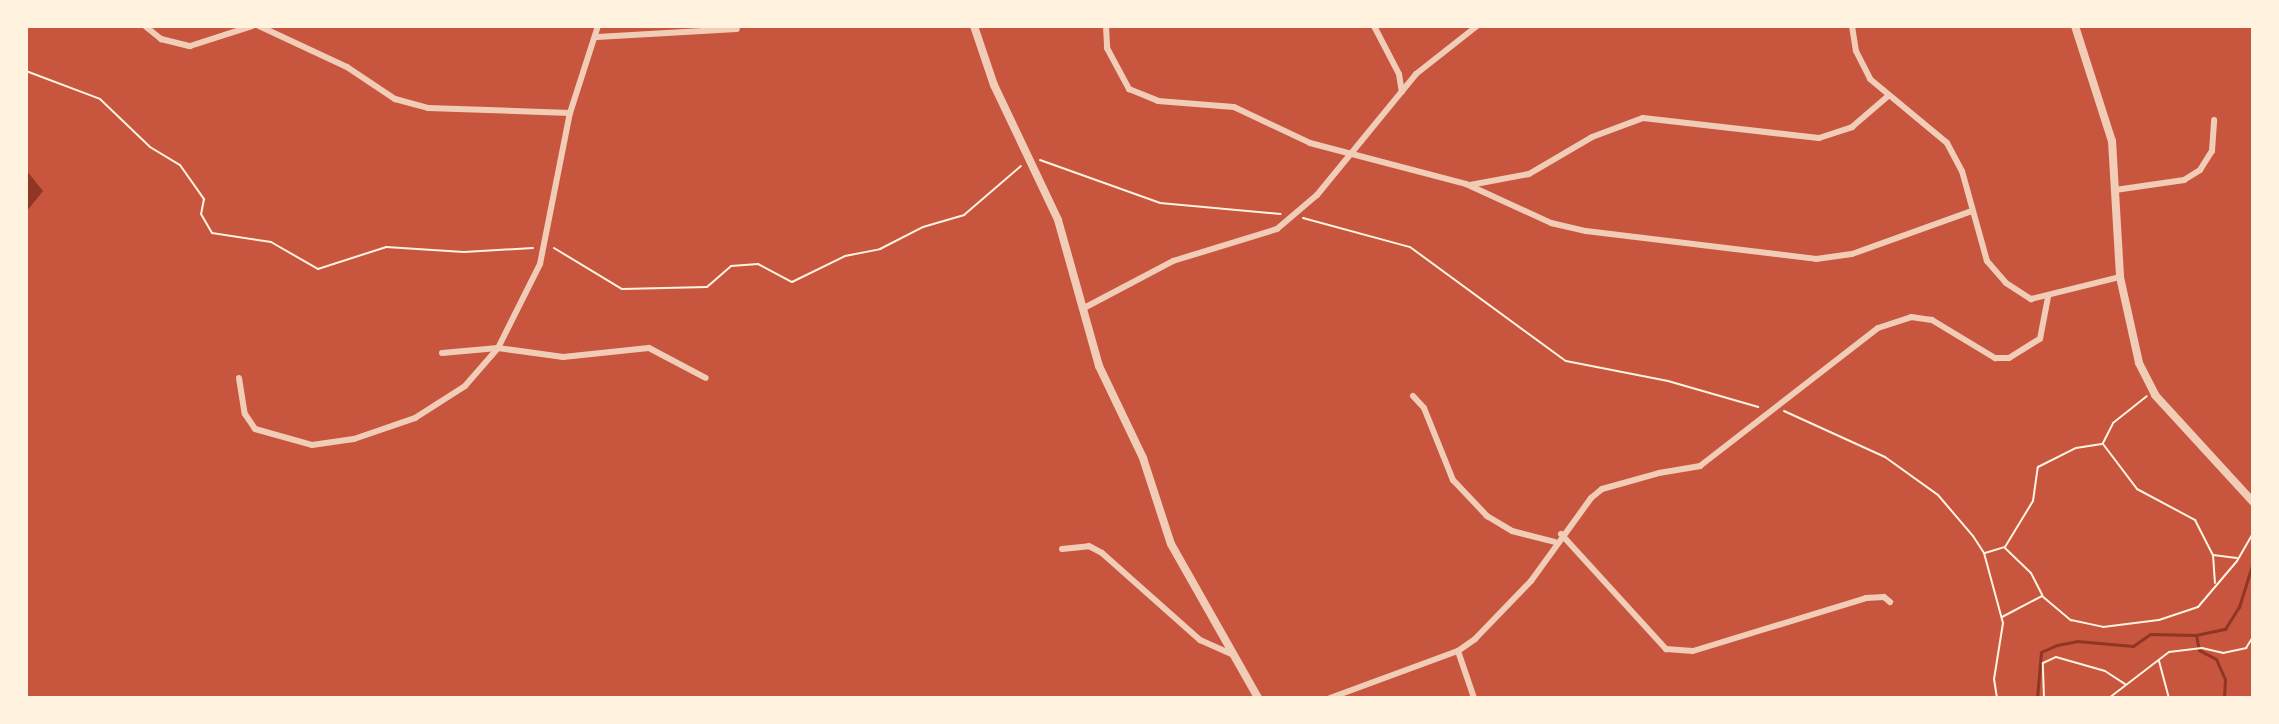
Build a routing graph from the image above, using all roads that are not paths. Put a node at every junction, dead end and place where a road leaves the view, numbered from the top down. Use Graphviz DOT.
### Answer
graph roads {
  1 [pos="145,26"];
  2 [pos="252,26"];
  3 [pos="259,26"];
  4 [pos="598,26"];
  5 [pos="974,26"];
  6 [pos="1106,26"];
  7 [pos="1374,26"];
  8 [pos="1477,26"];
  9 [pos="1852,26"];
  10 [pos="2075,26"];
  11 [pos="737,29"];
  12 [pos="597,37"];
  13 [pos="1402,92"];
  14 [pos="1888,96"];
  15 [pos="570,113"];
  16 [pos="2214,120"];
  17 [pos="1352,154"];
  18 [pos="1466,184"];
  19 [pos="2115,190"];
  20 [pos="1972,211"];
  21 [pos="2120,277"];
  22 [pos="2048,297"];
  23 [pos="1084,308"];
  24 [pos="498,348"];
  25 [pos="442,353"];
  26 [pos="239,378"];
  27 [pos="706,378"];
  28 [pos="1413,396"];
  29 [pos="2253,502"];
  30 [pos="1561,534"];
  31 [pos="1555,542"];
  32 [pos="1062,549"];
  33 [pos="1890,602"];
  34 [pos="1458,651"];
  35 [pos="1232,654"];
  36 [pos="1258,698"];
  37 [pos="1330,698"];
  38 [pos="1474,698"];
  1 -- 2 [label="street"];
  3 -- 15 [label="street"];
  4 -- 12 [label="street"];
  5 -- 23 [label="street"];
  6 -- 17 [label="street"];
  7 -- 13 [label="street"];
  8 -- 13 [label="street"];
  9 -- 14 [label="street"];
  10 -- 19 [label="street"];
  11 -- 12 [label="street"];
  12 -- 15 [label="street"];
  13 -- 17 [label="street"];
  14 -- 18 [label="street"];
  14 -- 20 [label="street"];
  15 -- 24 [label="street"];
  16 -- 19 [label="street"];
  17 -- 18 [label="street"];
  17 -- 23 [label="street"];
  18 -- 20 [label="street"];
  19 -- 21 [label="street"];
  20 -- 22 [label="street"];
  21 -- 22 [label="street"];
  21 -- 29 [label="street"];
  22 -- 30 [label="street"];
  23 -- 35 [label="street"];
  24 -- 25 [label="street"];
  24 -- 26 [label="street"];
  24 -- 27 [label="street"];
  28 -- 31 [label="street"];
  30 -- 31 [label="street"];
  30 -- 33 [label="street"];
  31 -- 34 [label="street"];
  32 -- 35 [label="street"];
  34 -- 37 [label="street"];
  34 -- 38 [label="street"];
  35 -- 36 [label="street"];
}
